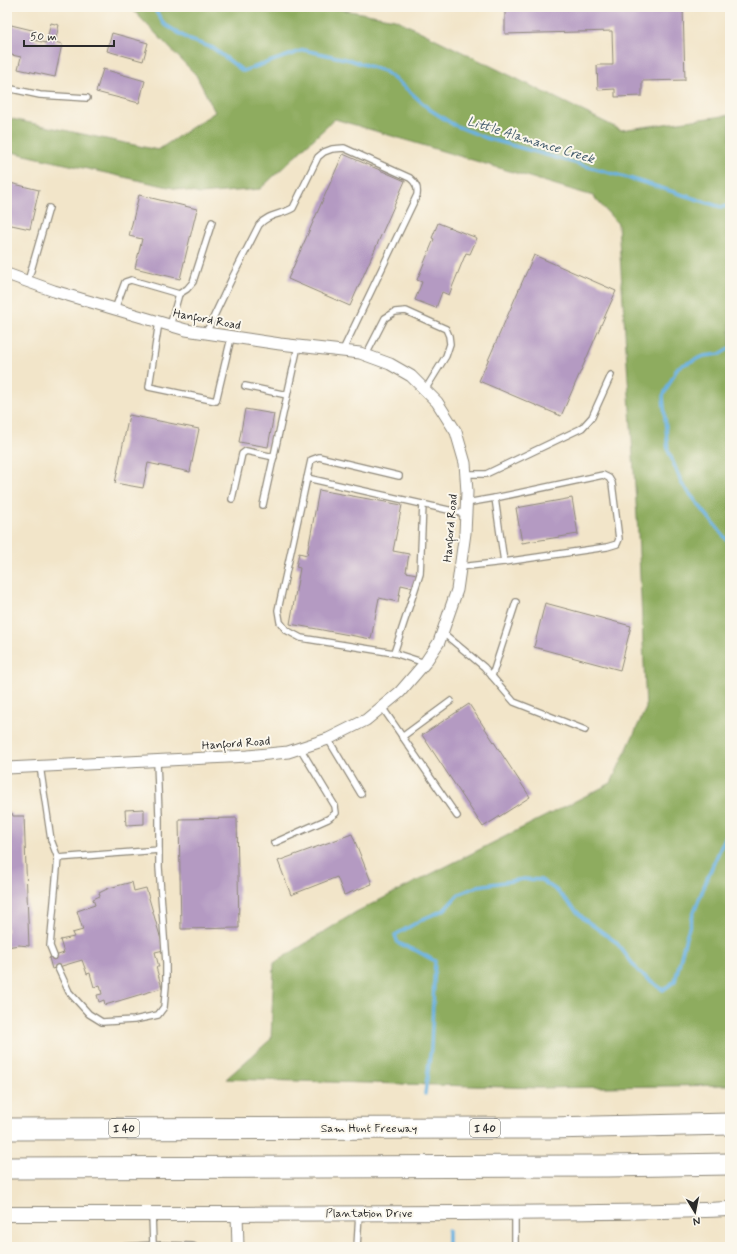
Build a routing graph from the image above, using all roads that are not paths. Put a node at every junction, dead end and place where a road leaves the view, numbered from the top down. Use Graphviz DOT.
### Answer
graph roads {
  1 [pos="7,88"];
  2 [pos="87,98"];
  3 [pos="49,208"];
  4 [pos="212,222"];
  5 [pos="7,274"];
  6 [pos="28,281"];
  7 [pos="179,294"];
  8 [pos="116,309"];
  9 [pos="159,322"];
  10 [pos="170,326"];
  11 [pos="205,334"];
  12 [pos="231,338"];
  13 [pos="298,346"];
  14 [pos="342,350"];
  15 [pos="366,355"];
  16 [pos="611,375"];
  17 [pos="245,386"];
  18 [pos="425,390"];
  19 [pos="287,394"];
  20 [pos="274,457"];
  21 [pos="466,474"];
  22 [pos="399,476"];
  23 [pos="307,478"];
  24 [pos="496,498"];
  25 [pos="232,499"];
  26 [pos="423,504"];
  27 [pos="263,505"];
  28 [pos="466,509"];
  29 [pos="504,562"];
  30 [pos="460,567"];
  31 [pos="516,602"];
  32 [pos="442,632"];
  33 [pos="394,653"];
  34 [pos="424,663"];
  35 [pos="492,676"];
  36 [pos="451,701"];
  37 [pos="382,707"];
  38 [pos="585,730"];
  39 [pos="402,737"];
  40 [pos="328,739"];
  41 [pos="300,748"];
  42 [pos="157,761"];
  43 [pos="40,766"];
  44 [pos="7,768"];
  45 [pos="362,794"];
  46 [pos="457,816"];
  47 [pos="274,843"];
  48 [pos="159,850"];
  49 [pos="58,858"];
  50 [pos="54,956"];
  51 [pos="58,968"];
  52 [pos="7,1114"];
  53 [pos="730,1124"];
  54 [pos="241,1128"];
  55 [pos="7,1129"];
  56 [pos="730,1164"];
  57 [pos="340,1167"];
  58 [pos="7,1168"];
  59 [pos="7,1178"];
  60 [pos="730,1209"];
  61 [pos="515,1213"];
  62 [pos="7,1214"];
  63 [pos="152,1214"];
  64 [pos="237,1214"];
  65 [pos="359,1214"];
  66 [pos="153,1245"];
  67 [pos="121,1247"];
  68 [pos="195,1247"];
  69 [pos="238,1247"];
  70 [pos="357,1247"];
  71 [pos="515,1247"];
  1 -- 2 [label="lane"];
  3 -- 6 [label="lane"];
  4 -- 7 [label="lane"];
  5 -- 6 [label="street, Hanford Road"];
  6 -- 8 [label="street, Hanford Road"];
  7 -- 8 [label="lane"];
  7 -- 10 [label="lane"];
  8 -- 9 [label="street, Hanford Road"];
  9 -- 10 [label="street, Hanford Road"];
  9 -- 12 [label="lane"];
  10 -- 11 [label="street, Hanford Road"];
  11 -- 12 [label="street, Hanford Road"];
  11 -- 14 [label="lane"];
  12 -- 13 [label="street, Hanford Road"];
  13 -- 14 [label="street, Hanford Road"];
  13 -- 19 [label="lane"];
  14 -- 15 [label="street, Hanford Road"];
  15 -- 18 [label="street, Hanford Road"];
  15 -- 18 [label="lane"];
  16 -- 21 [label="lane"];
  17 -- 19 [label="lane"];
  18 -- 21 [label="street, Hanford Road"];
  19 -- 20 [label="lane"];
  20 -- 25 [label="lane"];
  20 -- 27 [label="lane"];
  21 -- 28 [label="street, Hanford Road"];
  22 -- 23 [label="lane"];
  23 -- 26 [label="lane"];
  23 -- 33 [label="lane"];
  24 -- 28 [label="lane"];
  24 -- 29 [label="lane"];
  24 -- 29 [label="lane"];
  26 -- 28 [label="lane"];
  26 -- 33 [label="lane"];
  28 -- 30 [label="street, Hanford Road"];
  29 -- 30 [label="lane"];
  30 -- 32 [label="street, Hanford Road"];
  31 -- 35 [label="lane"];
  32 -- 34 [label="street, Hanford Road"];
  32 -- 35 [label="lane"];
  33 -- 34 [label="lane"];
  34 -- 37 [label="street, Hanford Road"];
  35 -- 38 [label="lane"];
  36 -- 39 [label="lane"];
  37 -- 39 [label="lane"];
  37 -- 40 [label="street, Hanford Road"];
  39 -- 46 [label="lane"];
  40 -- 41 [label="street, Hanford Road"];
  40 -- 45 [label="lane"];
  41 -- 42 [label="street, Hanford Road"];
  41 -- 47 [label="lane"];
  42 -- 43 [label="street, Hanford Road"];
  42 -- 48 [label="lane"];
  43 -- 44 [label="street, Hanford Road"];
  43 -- 49 [label="lane"];
  48 -- 49 [label="lane"];
  48 -- 51 [label="lane"];
  49 -- 50 [label="lane"];
  52 -- 54 [label="highway"];
  53 -- 54 [label="highway, Sam Hunt Freeway / I 40"];
  54 -- 55 [label="highway, Sam Hunt Freeway / I 40"];
  56 -- 57 [label="highway"];
  57 -- 58 [label="highway"];
  57 -- 59 [label="highway"];
  60 -- 61 [label="street, Plantation Drive"];
  61 -- 65 [label="street, Plantation Drive"];
  61 -- 71 [label="lane"];
  62 -- 63 [label="street, Plantation Drive"];
  63 -- 64 [label="street, Plantation Drive"];
  63 -- 66 [label="lane"];
  64 -- 65 [label="street, Plantation Drive"];
  64 -- 69 [label="street"];
  65 -- 70 [label="lane"];
  66 -- 67 [label="lane"];
  66 -- 68 [label="lane"];
}
